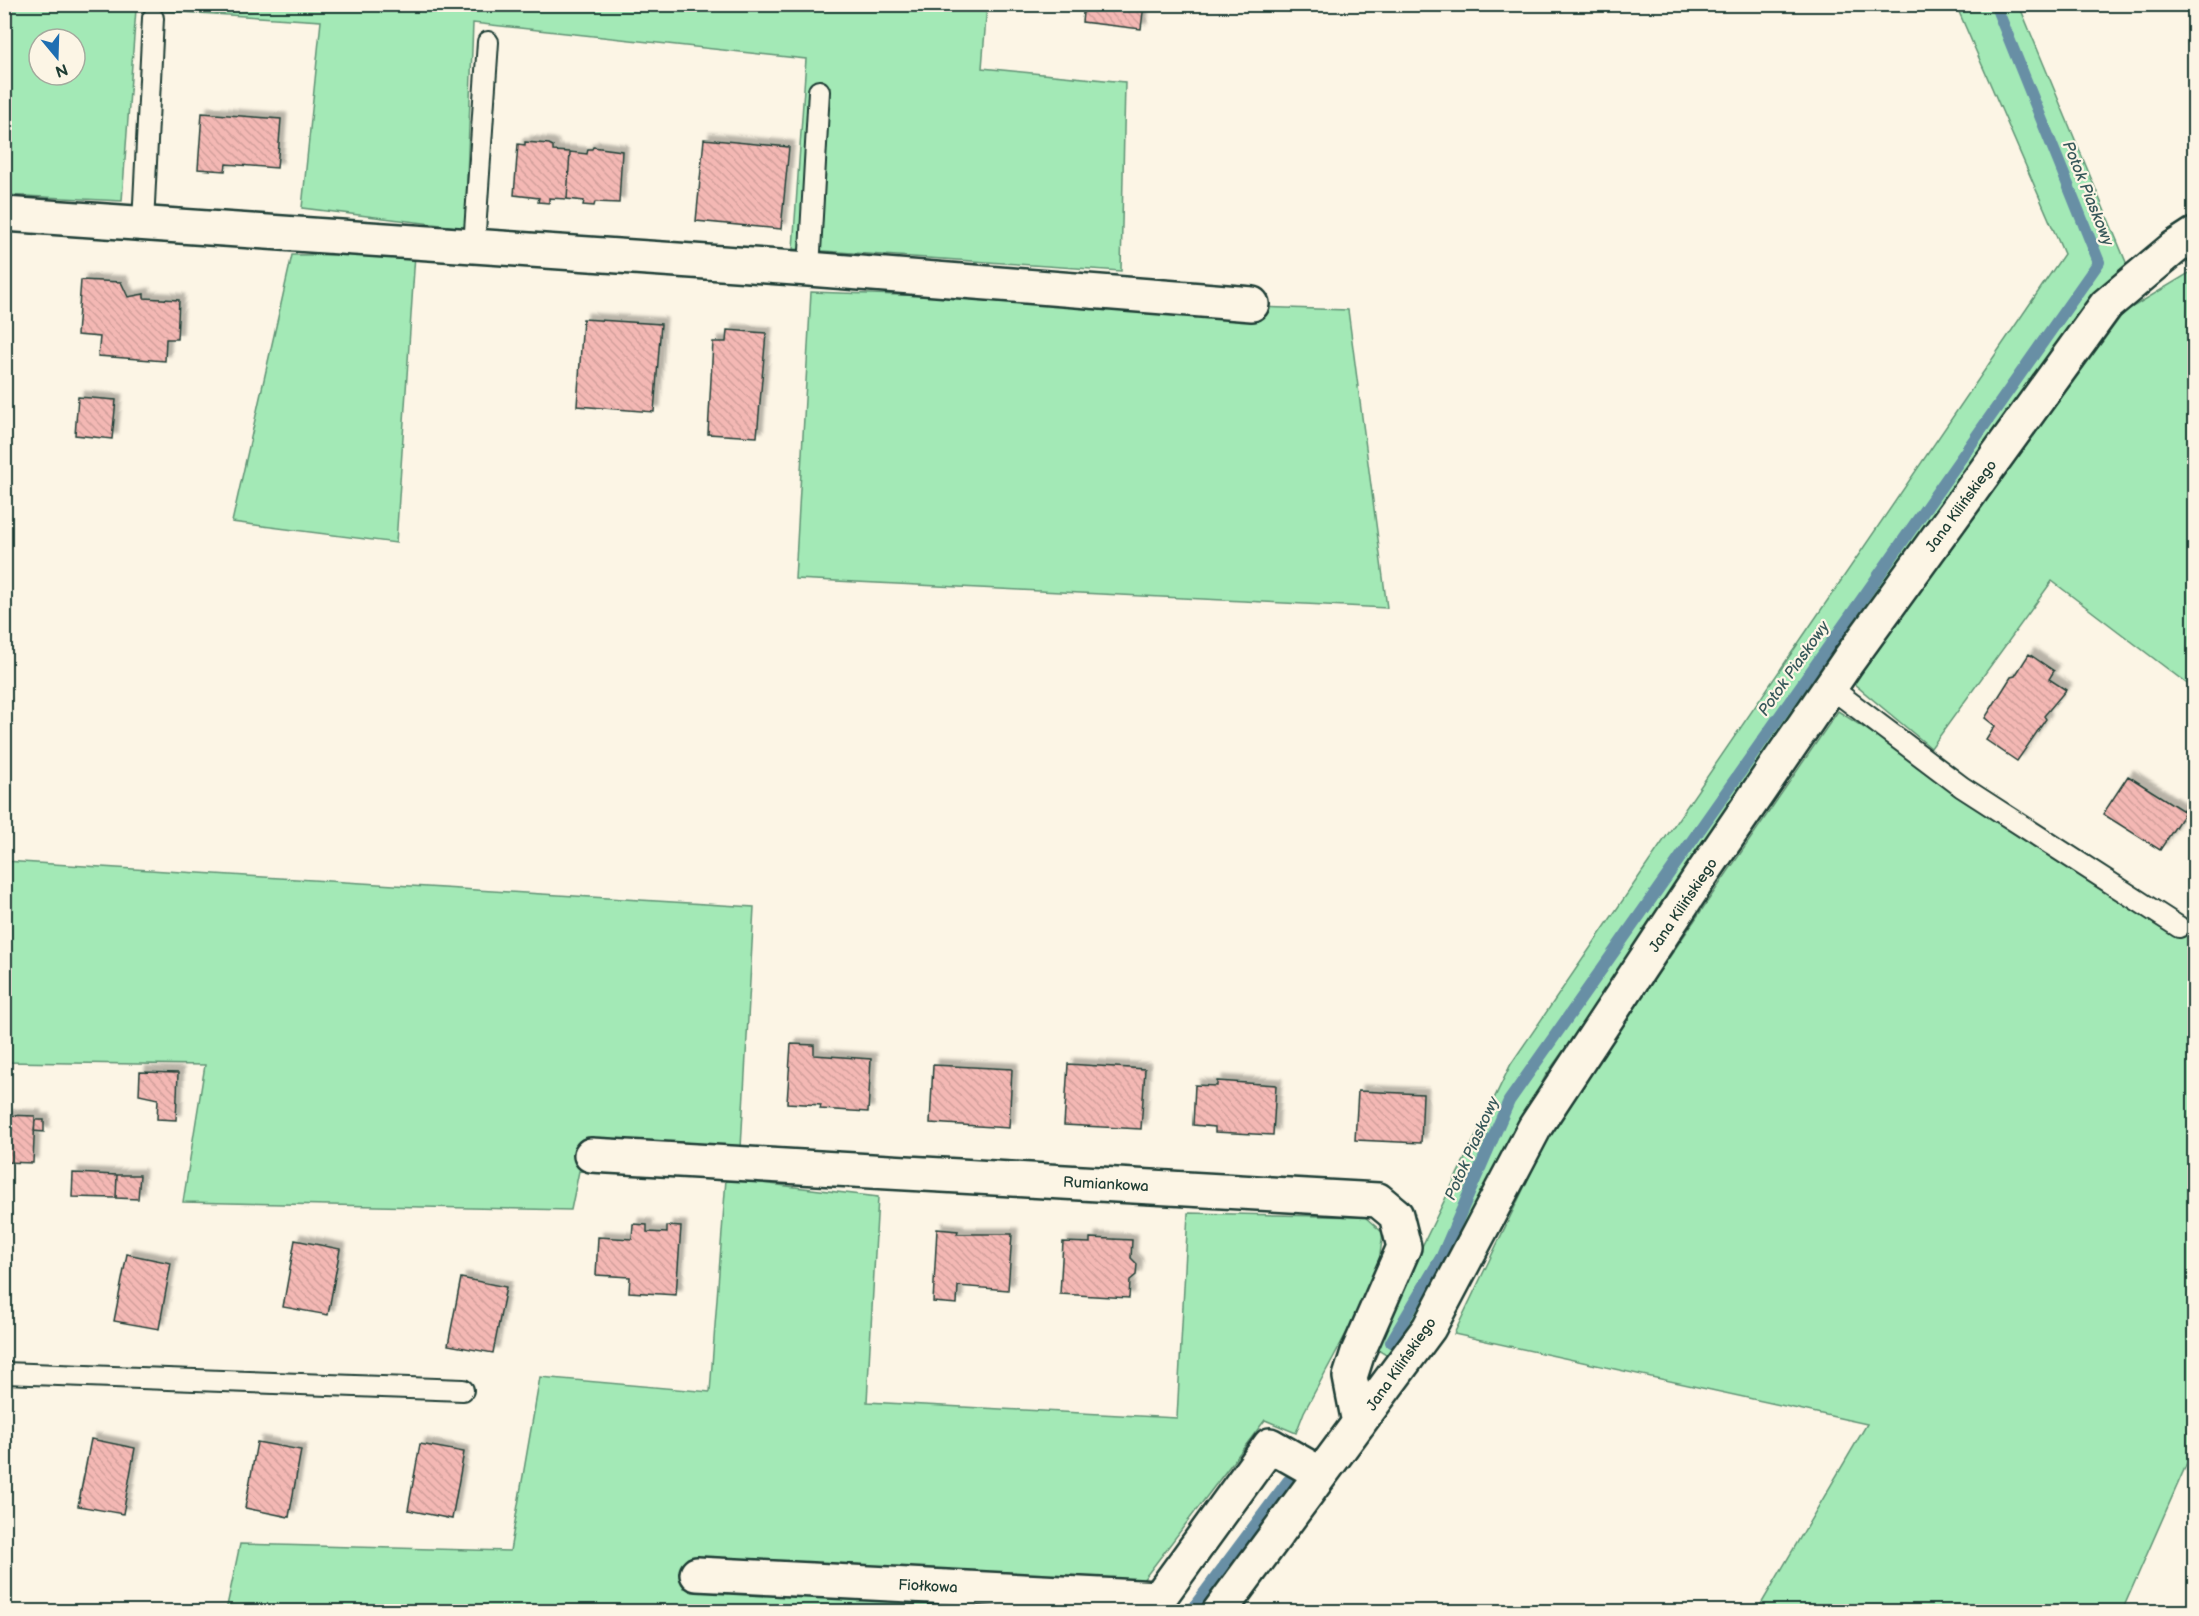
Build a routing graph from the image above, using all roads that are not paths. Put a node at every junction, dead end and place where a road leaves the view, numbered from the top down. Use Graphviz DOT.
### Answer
graph roads {
  1 [pos="153,18"];
  2 [pos="488,42"];
  3 [pos="819,91"];
  4 [pos="4,214"];
  5 [pos="143,224"];
  6 [pos="2194,235"];
  7 [pos="474,246"];
  8 [pos="809,269"];
  9 [pos="1252,303"];
  10 [pos="1831,688"];
  11 [pos="2179,927"];
  12 [pos="591,1155"];
  13 [pos="4,1372"];
  14 [pos="463,1390"];
  15 [pos="1359,1423"];
  16 [pos="1321,1474"];
  17 [pos="697,1574"];
  18 [pos="1153,1605"];
  19 [pos="1219,1611"];
  1 -- 5 [label="lane"];
  2 -- 7 [label="lane"];
  3 -- 8 [label="lane"];
  4 -- 5 [label="street"];
  5 -- 7 [label="street"];
  6 -- 10 [label="street, Jana Kilińskiego"];
  7 -- 8 [label="street"];
  8 -- 9 [label="street"];
  10 -- 11 [label="lane"];
  10 -- 15 [label="street, Jana Kilińskiego"];
  12 -- 15 [label="street, Rumiankowa"];
  13 -- 14 [label="lane"];
  15 -- 16 [label="street, Jana Kilińskiego"];
  16 -- 18 [label="street, Fiołkowa"];
  16 -- 19 [label="street, Jana Kilińskiego"];
  17 -- 18 [label="street, Fiołkowa"];
}
